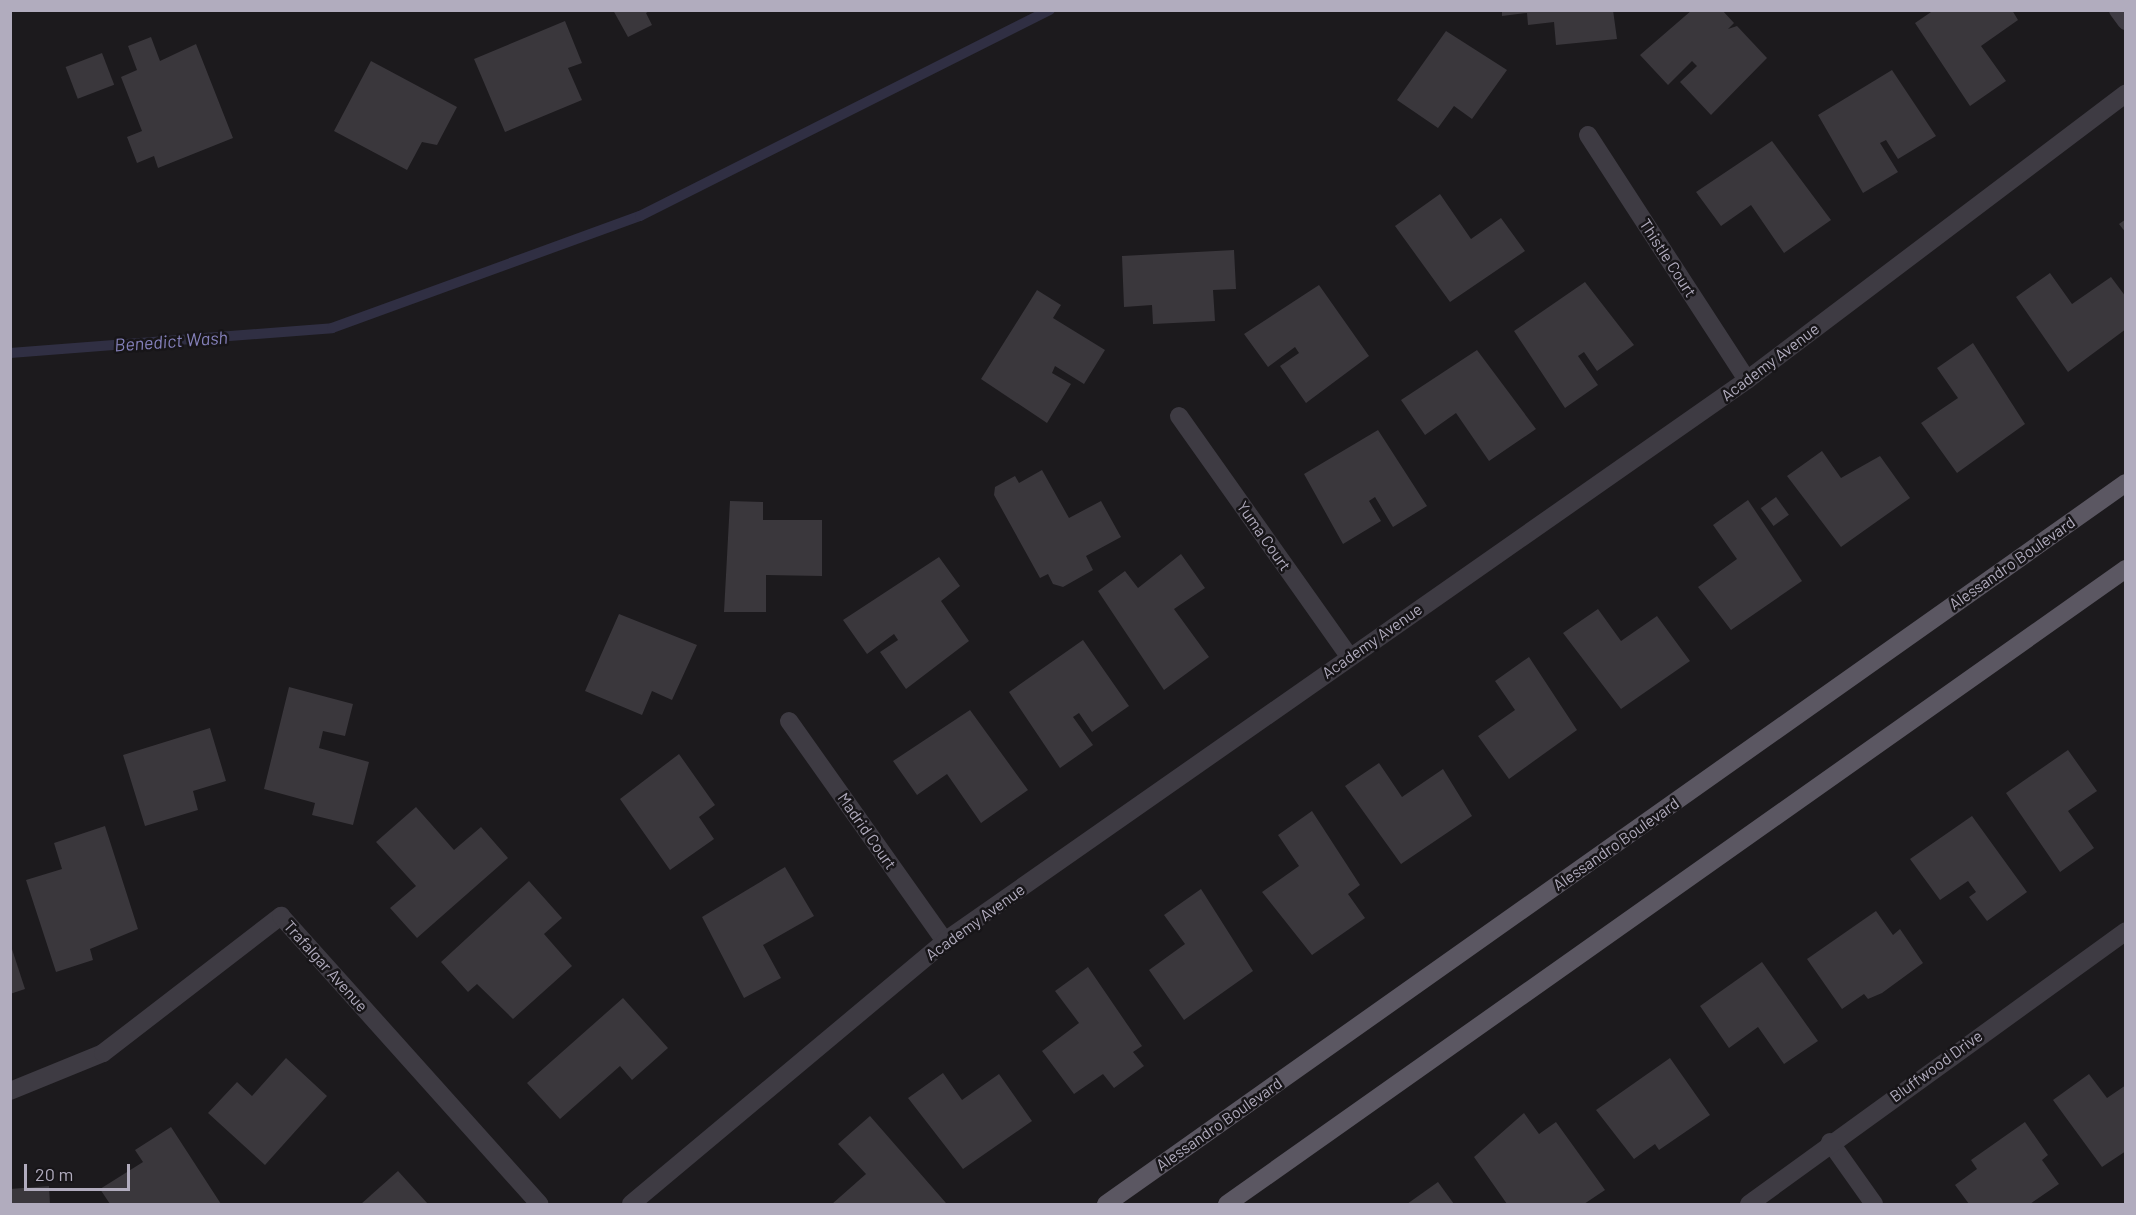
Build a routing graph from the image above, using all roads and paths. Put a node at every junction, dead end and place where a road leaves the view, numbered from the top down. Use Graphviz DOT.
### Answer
graph roads {
  1 [pos="2118,10"];
  2 [pos="2126,21"];
  3 [pos="2126,93"];
  4 [pos="1588,135"];
  5 [pos="1747,380"];
  6 [pos="1179,416"];
  7 [pos="2126,483"];
  8 [pos="2126,569"];
  9 [pos="1349,656"];
  10 [pos="789,721"];
  11 [pos="2126,930"];
  12 [pos="945,941"];
  13 [pos="10,1090"];
  14 [pos="1830,1142"];
  15 [pos="539,1204"];
  16 [pos="631,1204"];
  17 [pos="1106,1204"];
  18 [pos="1227,1204"];
  19 [pos="1749,1204"];
  20 [pos="1874,1204"];
  1 -- 2 [label="street"];
  3 -- 5 [label="street, Academy Avenue"];
  4 -- 5 [label="street, Thistle Court"];
  5 -- 9 [label="street, Academy Avenue"];
  6 -- 9 [label="street, Yuma Court"];
  7 -- 17 [label="main road, Alessandro Boulevard"];
  8 -- 18 [label="main road"];
  9 -- 12 [label="street, Academy Avenue"];
  10 -- 12 [label="street, Madrid Court"];
  11 -- 14 [label="street, Bluffwood Drive"];
  12 -- 16 [label="street, Academy Avenue"];
  13 -- 15 [label="street, Trafalgar Avenue"];
  14 -- 19 [label="street, Bluffwood Drive"];
  14 -- 20 [label="street"];
}
